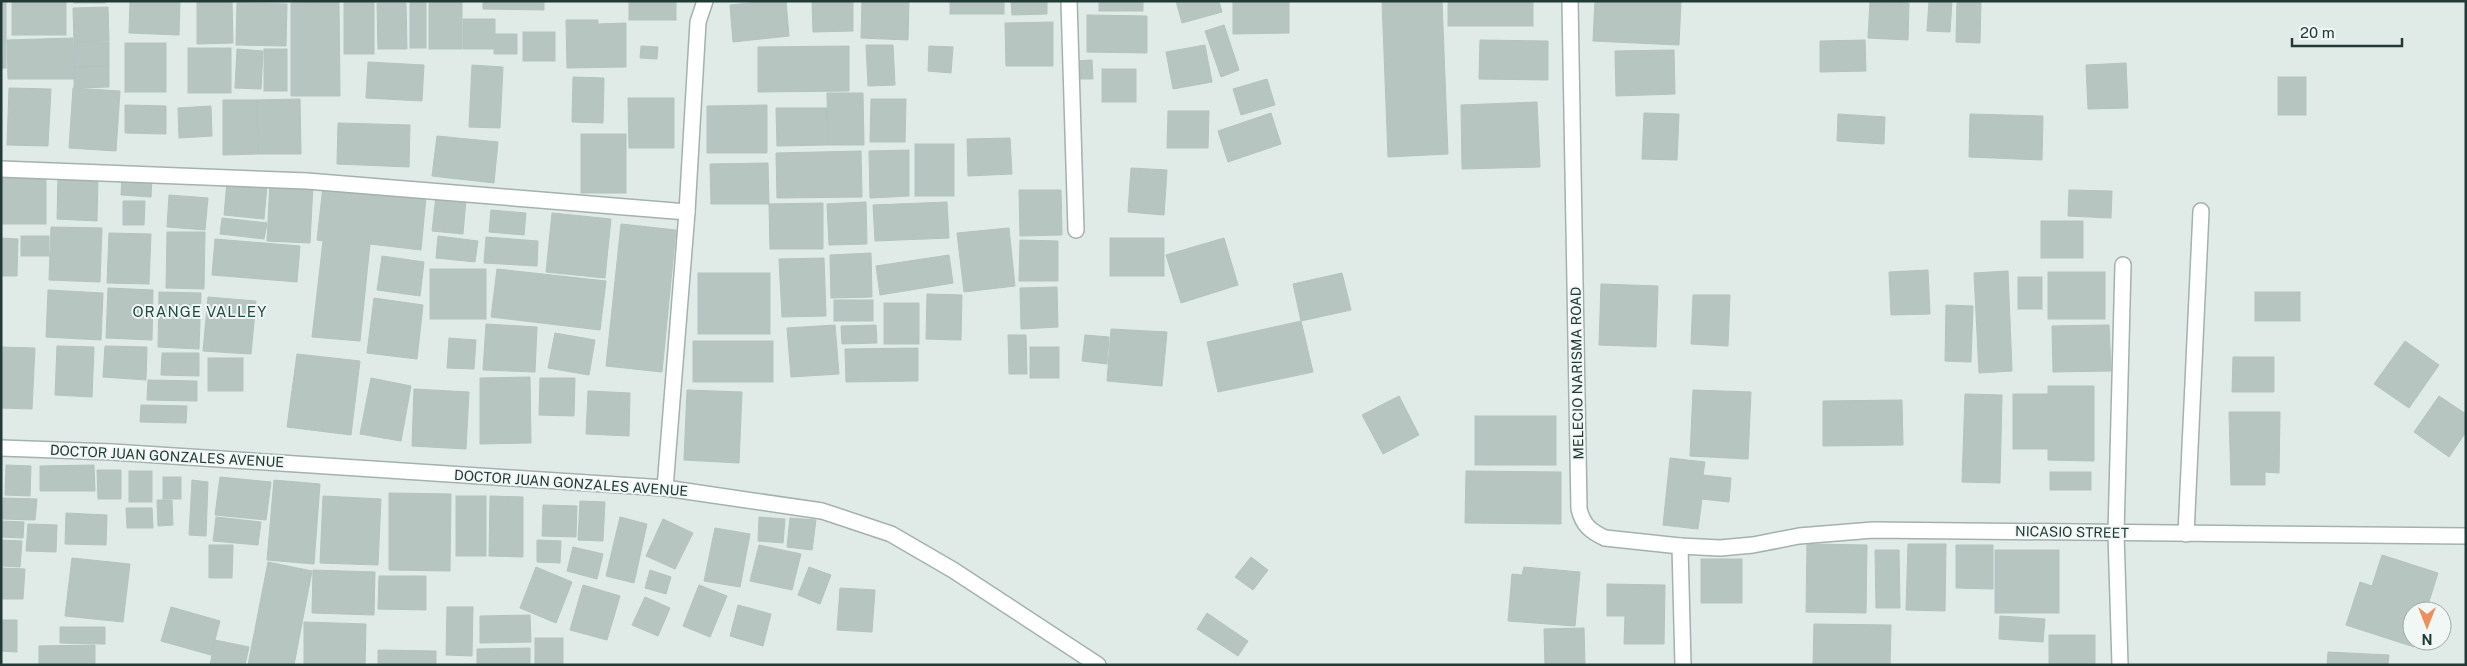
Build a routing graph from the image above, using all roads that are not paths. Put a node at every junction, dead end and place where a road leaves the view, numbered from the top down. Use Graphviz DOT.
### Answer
graph roads {
  1 [pos="705,1"];
  2 [pos="1069,1"];
  3 [pos="1570,1"];
  4 [pos="1,169"];
  5 [pos="2201,211"];
  6 [pos="687,212"];
  7 [pos="1076,230"];
  8 [pos="2123,265"];
  9 [pos="1,448"];
  10 [pos="665,488"];
  11 [pos="2116,533"];
  12 [pos="2186,534"];
  13 [pos="2466,536"];
  14 [pos="1680,546"];
  15 [pos="1098,665"];
  16 [pos="1683,665"];
  17 [pos="2120,665"];
  1 -- 6 [label="street"];
  2 -- 7 [label="street"];
  3 -- 14 [label="street, MELECIO NARISMA ROAD"];
  4 -- 6 [label="street"];
  5 -- 12 [label="street"];
  6 -- 10 [label="street"];
  8 -- 11 [label="street"];
  9 -- 10 [label="street, DOCTOR JUAN GONZALES AVENUE"];
  10 -- 15 [label="street, DOCTOR JUAN GONZALES AVENUE"];
  11 -- 12 [label="street, NICASIO STREET"];
  11 -- 14 [label="street, NICASIO STREET"];
  11 -- 17 [label="street"];
  12 -- 13 [label="street, NICASIO STREET"];
  14 -- 16 [label="street"];
}
